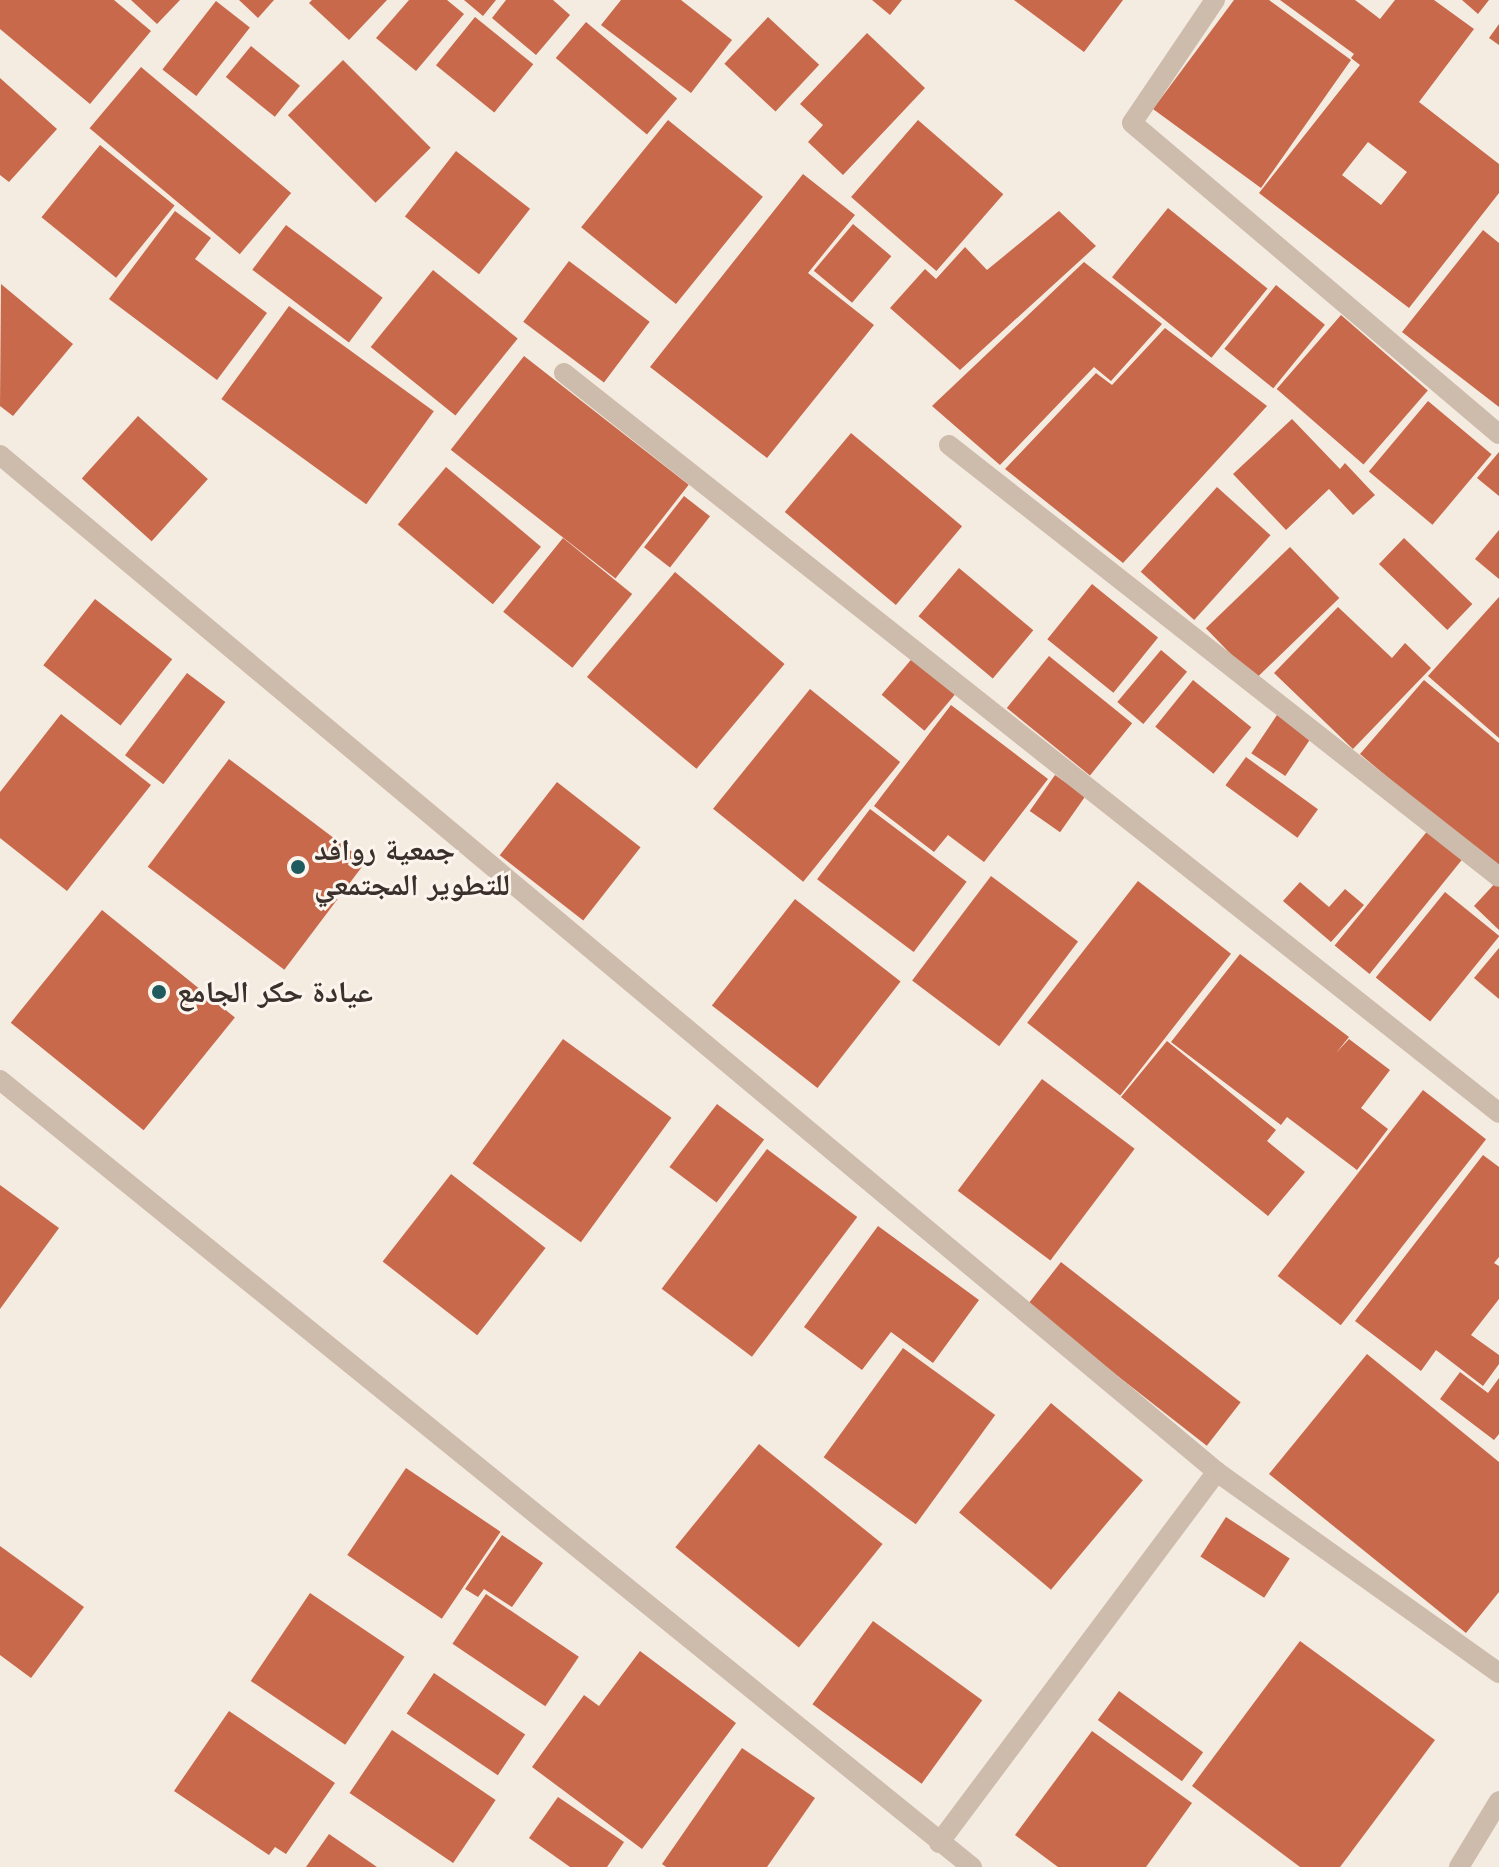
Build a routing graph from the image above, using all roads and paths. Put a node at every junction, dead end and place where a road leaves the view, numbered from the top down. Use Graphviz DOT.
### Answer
graph roads {
  1 [pos="1215,0"];
  2 [pos="564,373"];
  3 [pos="1499,434"];
  4 [pos="949,445"];
  5 [pos="0,455"];
  6 [pos="1499,877"];
  7 [pos="0,1080"];
  8 [pos="1499,1113"];
  9 [pos="1217,1472"];
  10 [pos="1499,1673"];
  11 [pos="1496,1813"];
  12 [pos="939,1843"];
  13 [pos="972,1867"];
  14 [pos="1459,1867"];
  1 -- 3 [label="street"];
  2 -- 8 [label="street"];
  4 -- 6 [label="street"];
  5 -- 9 [label="street"];
  7 -- 12 [label="street"];
  9 -- 10 [label="street"];
  9 -- 12 [label="street"];
  11 -- 14 [label="street"];
  12 -- 13 [label="street"];
}
